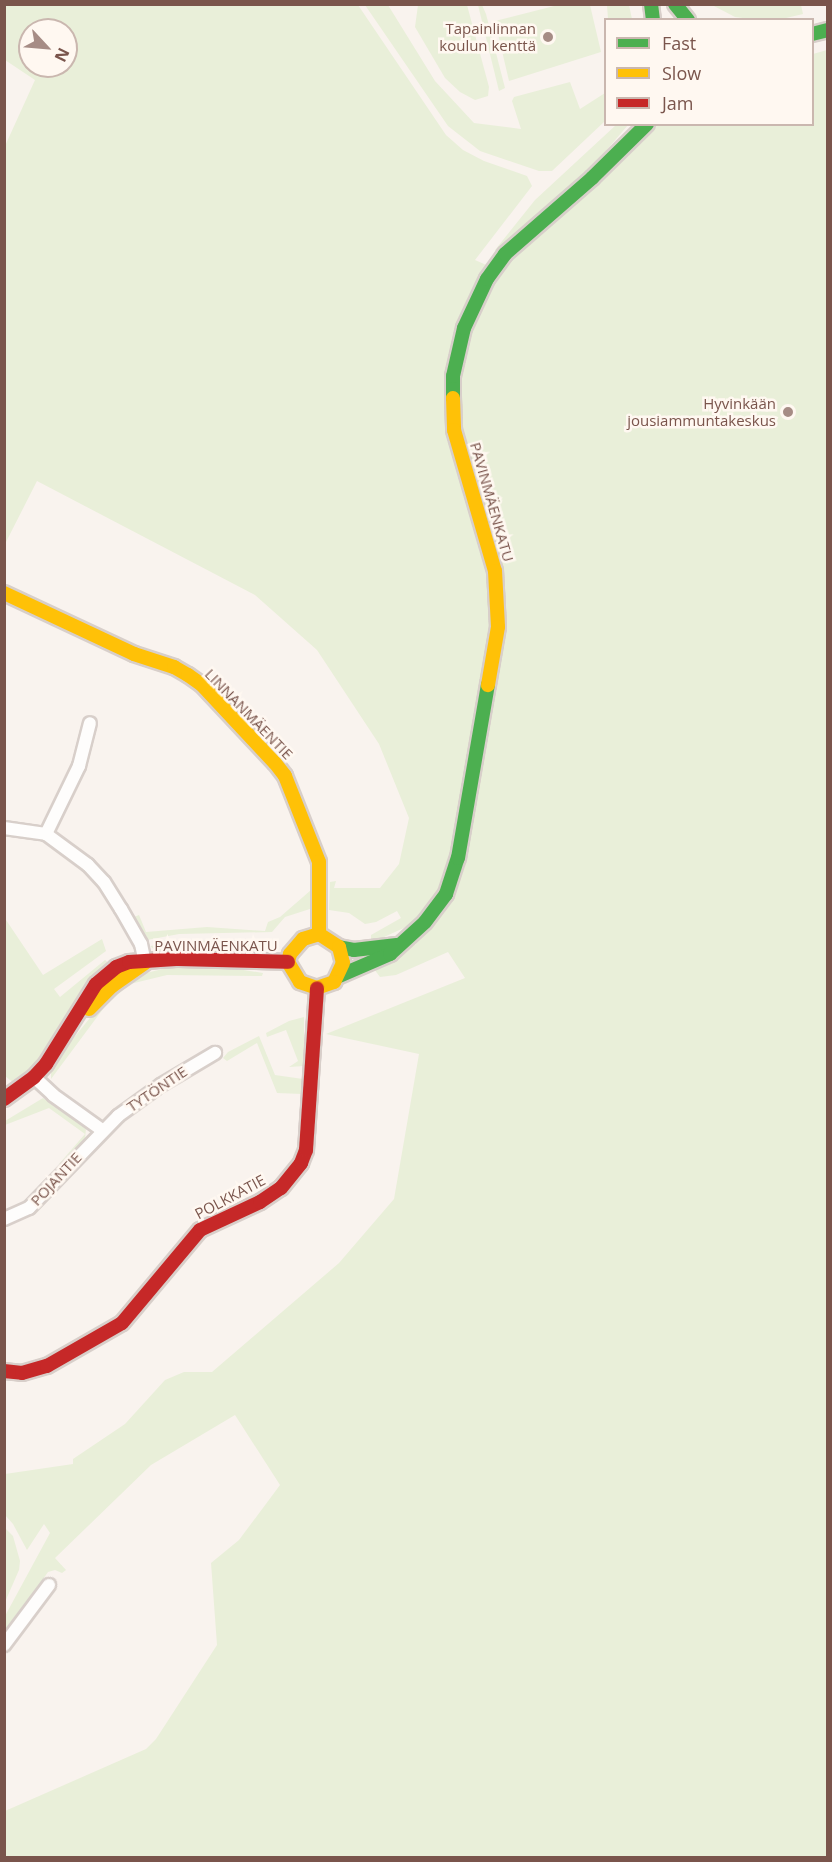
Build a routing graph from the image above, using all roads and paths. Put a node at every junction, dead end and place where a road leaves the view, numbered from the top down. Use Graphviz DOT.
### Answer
graph roads {
  1 [pos="675,4"];
  2 [pos="686,18"];
  3 [pos="633,126"];
  4 [pos="645,126"];
  5 [pos="625,144"];
  6 [pos="4,593"];
  7 [pos="90,723"];
  8 [pos="4,828"];
  9 [pos="46,834"];
  10 [pos="319,934"];
  11 [pos="397,945"];
  12 [pos="339,947"];
  13 [pos="145,963"];
  14 [pos="288,963"];
  15 [pos="339,976"];
  16 [pos="317,988"];
  17 [pos="215,1053"];
  18 [pos="34,1077"];
  19 [pos="4,1099"];
  20 [pos="102,1130"];
  21 [pos="4,1219"];
  22 [pos="4,1371"];
  23 [pos="49,1585"];
  24 [pos="4,1645"];
  1 -- 2 [label="street"];
  3 -- 5 [label="street, PAVINMÄENKATU"];
  4 -- 5 [label="street, PAVINMÄENKATU"];
  5 -- 11 [label="street, PAVINMÄENKATU"];
  6 -- 10 [label="street, LINNANMÄENTIE"];
  7 -- 9 [label="street"];
  8 -- 9 [label="street"];
  9 -- 13 [label="street"];
  10 -- 12 [label="street"];
  10 -- 14 [label="street"];
  11 -- 12 [label="street"];
  11 -- 15 [label="street, PAVINMÄENKATU"];
  12 -- 15 [label="street"];
  13 -- 14 [label="street, PAVINMÄENKATU"];
  13 -- 18 [label="street, PAVINMÄENKATU"];
  14 -- 16 [label="street"];
  15 -- 16 [label="street"];
  16 -- 22 [label="street, POLKKATIE"];
  17 -- 20 [label="street, TYTÖNTIE"];
  18 -- 19 [label="street, PAVINMÄENKATU"];
  18 -- 20 [label="street"];
  20 -- 21 [label="street, POJANTIE"];
  23 -- 24 [label="street"];
}
